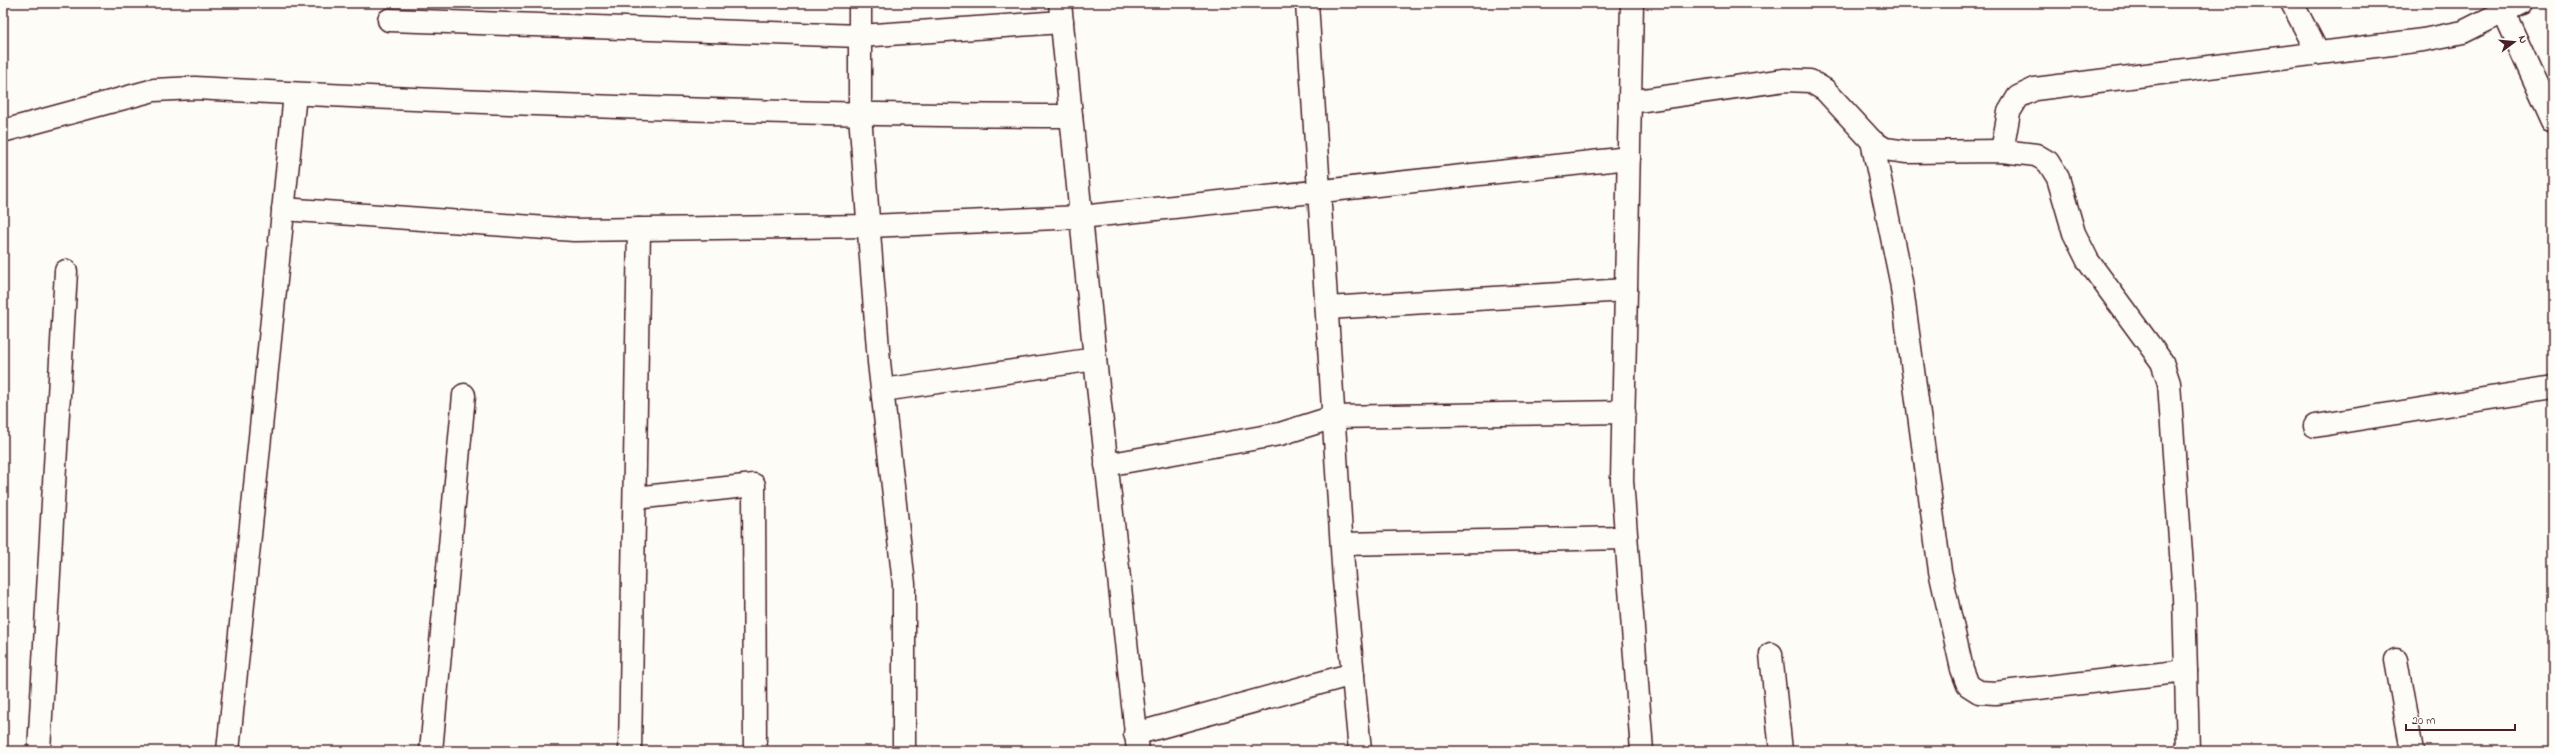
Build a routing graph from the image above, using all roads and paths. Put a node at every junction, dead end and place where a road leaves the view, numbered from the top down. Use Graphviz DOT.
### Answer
graph roads {
  1 [pos="860,3"];
  2 [pos="1307,3"];
  3 [pos="1632,3"];
  4 [pos="2292,3"];
  5 [pos="2513,8"];
  6 [pos="1061,13"];
  7 [pos="389,20"];
  8 [pos="860,36"];
  9 [pos="2318,53"];
  10 [pos="295,94"];
  11 [pos="1630,102"];
  12 [pos="860,115"];
  13 [pos="1071,116"];
  14 [pos="2553,121"];
  15 [pos="3,130"];
  16 [pos="1872,141"];
  17 [pos="2002,151"];
  18 [pos="1629,158"];
  19 [pos="1320,191"];
  20 [pos="283,209"];
  21 [pos="1081,217"];
  22 [pos="868,226"];
  23 [pos="639,229"];
  24 [pos="66,271"];
  25 [pos="1626,290"];
  26 [pos="1327,308"];
  27 [pos="1095,359"];
  28 [pos="2553,388"];
  29 [pos="883,390"];
  30 [pos="464,395"];
  31 [pos="1624,412"];
  32 [pos="1334,418"];
  33 [pos="2315,426"];
  34 [pos="1106,465"];
  35 [pos="634,498"];
  36 [pos="1626,538"];
  37 [pos="1342,544"];
  38 [pos="1770,654"];
  39 [pos="2396,660"];
  40 [pos="2186,671"];
  41 [pos="1353,674"];
  42 [pos="1136,743"];
  43 [pos="39,751"];
  44 [pos="228,751"];
  45 [pos="431,751"];
  46 [pos="630,751"];
  47 [pos="755,751"];
  48 [pos="904,751"];
  49 [pos="1360,751"];
  50 [pos="1642,751"];
  51 [pos="1781,751"];
  52 [pos="2188,751"];
  53 [pos="2412,751"];
  1 -- 8 [label="street"];
  2 -- 19 [label="street"];
  3 -- 11 [label="street"];
  4 -- 9 [label="street"];
  5 -- 9 [label="street"];
  5 -- 14 [label="street"];
  6 -- 8 [label="street"];
  6 -- 13 [label="street"];
  7 -- 8 [label="street"];
  8 -- 12 [label="street"];
  9 -- 17 [label="street"];
  10 -- 12 [label="street"];
  10 -- 15 [label="street"];
  10 -- 20 [label="street"];
  11 -- 16 [label="street"];
  11 -- 18 [label="street"];
  12 -- 13 [label="street"];
  12 -- 22 [label="street"];
  13 -- 21 [label="street"];
  16 -- 17 [label="street"];
  16 -- 40 [label="street"];
  17 -- 40 [label="street"];
  18 -- 19 [label="street"];
  18 -- 25 [label="street"];
  19 -- 21 [label="street"];
  19 -- 26 [label="street"];
  20 -- 23 [label="street"];
  20 -- 44 [label="street"];
  21 -- 22 [label="street"];
  21 -- 27 [label="street"];
  22 -- 23 [label="street"];
  22 -- 29 [label="street"];
  23 -- 35 [label="street"];
  24 -- 43 [label="street"];
  25 -- 26 [label="street"];
  25 -- 31 [label="street"];
  26 -- 32 [label="street"];
  27 -- 29 [label="street"];
  27 -- 34 [label="street"];
  28 -- 33 [label="street"];
  29 -- 48 [label="street"];
  30 -- 45 [label="street"];
  31 -- 32 [label="street"];
  31 -- 36 [label="street"];
  32 -- 34 [label="street"];
  32 -- 37 [label="street"];
  34 -- 42 [label="street"];
  35 -- 46 [label="street"];
  35 -- 47 [label="street"];
  36 -- 37 [label="street"];
  36 -- 50 [label="street"];
  37 -- 41 [label="street"];
  38 -- 51 [label="street"];
  39 -- 53 [label="street"];
  40 -- 52 [label="street"];
  41 -- 42 [label="street"];
  41 -- 49 [label="street"];
}
